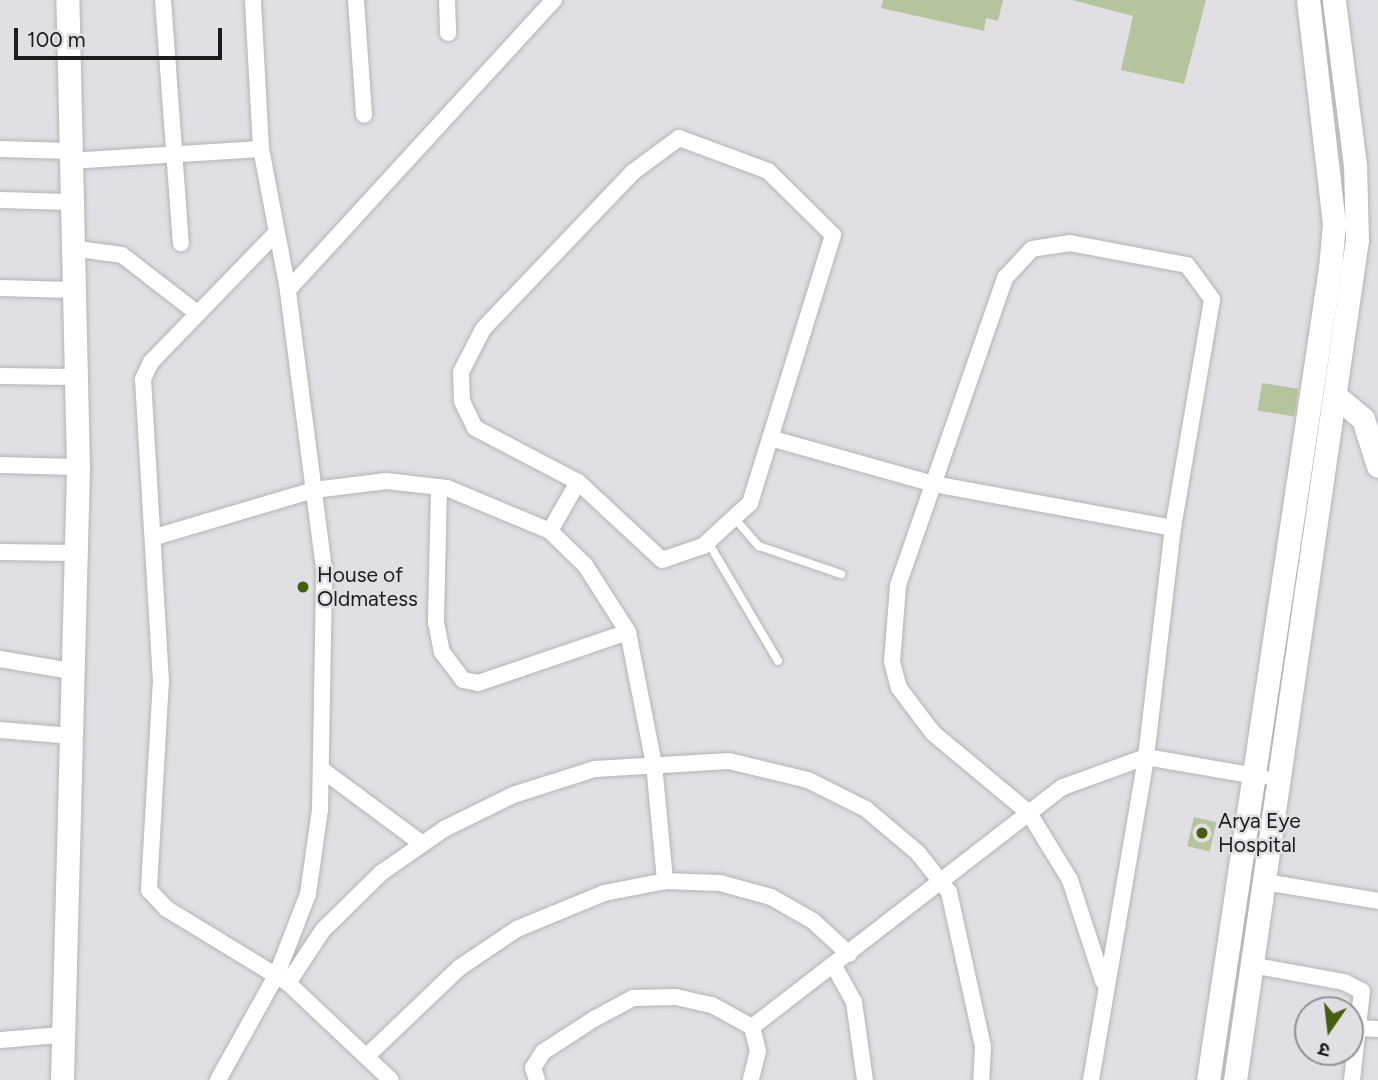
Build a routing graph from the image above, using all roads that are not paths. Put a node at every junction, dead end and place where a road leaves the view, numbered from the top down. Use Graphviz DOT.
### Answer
graph roads {
  1 [pos="67,0"];
  2 [pos="163,0"];
  3 [pos="253,0"];
  4 [pos="356,0"];
  5 [pos="447,0"];
  6 [pos="554,0"];
  7 [pos="1308,0"];
  8 [pos="1334,0"];
  9 [pos="448,33"];
  10 [pos="364,115"];
  11 [pos="0,149"];
  12 [pos="261,149"];
  13 [pos="172,153"];
  14 [pos="69,156"];
  15 [pos="0,200"];
  16 [pos="70,202"];
  17 [pos="275,234"];
  18 [pos="181,243"];
  19 [pos="71,248"];
  20 [pos="0,288"];
  21 [pos="71,290"];
  22 [pos="288,290"];
  23 [pos="197,313"];
  24 [pos="0,376"];
  25 [pos="75,377"];
  26 [pos="1337,397"];
  27 [pos="770,438"];
  28 [pos="0,465"];
  29 [pos="1378,466"];
  30 [pos="78,467"];
  31 [pos="578,482"];
  32 [pos="934,484"];
  33 [pos="439,487"];
  34 [pos="314,491"];
  35 [pos="736,520"];
  36 [pos="1173,528"];
  37 [pos="550,531"];
  38 [pos="155,537"];
  39 [pos="708,542"];
  40 [pos="0,552"];
  41 [pos="76,553"];
  42 [pos="841,573"];
  43 [pos="628,632"];
  44 [pos="0,659"];
  45 [pos="778,661"];
  46 [pos="71,671"];
  47 [pos="0,730"];
  48 [pos="73,736"];
  49 [pos="1146,757"];
  50 [pos="654,764"];
  51 [pos="321,769"];
  52 [pos="1255,776"];
  53 [pos="1278,780"];
  54 [pos="1029,813"];
  55 [pos="421,843"];
  56 [pos="665,881"];
  57 [pos="941,882"];
  58 [pos="1265,883"];
  59 [pos="1378,901"];
  60 [pos="849,954"];
  61 [pos="1251,965"];
  62 [pos="834,966"];
  63 [pos="283,979"];
  64 [pos="1103,981"];
  65 [pos="1362,996"];
  66 [pos="752,1027"];
  67 [pos="59,1035"];
  68 [pos="0,1041"];
  69 [pos="368,1055"];
  70 [pos="62,1080"];
  71 [pos="218,1080"];
  72 [pos="391,1080"];
  73 [pos="537,1080"];
  74 [pos="751,1080"];
  75 [pos="865,1080"];
  76 [pos="981,1080"];
  77 [pos="1091,1080"];
  78 [pos="1208,1080"];
  79 [pos="1235,1080"];
  1 -- 14 [label="street"];
  2 -- 13 [label="street"];
  3 -- 12 [label="street"];
  4 -- 10 [label="street"];
  5 -- 9 [label="street"];
  6 -- 22 [label="street"];
  7 -- 52 [label="street"];
  8 -- 26 [label="street"];
  11 -- 14 [label="street"];
  12 -- 13 [label="street"];
  12 -- 17 [label="street"];
  13 -- 14 [label="street"];
  13 -- 18 [label="street"];
  14 -- 16 [label="street"];
  15 -- 16 [label="street"];
  16 -- 19 [label="street"];
  17 -- 22 [label="street"];
  17 -- 23 [label="street"];
  19 -- 21 [label="street"];
  19 -- 23 [label="street"];
  20 -- 21 [label="street"];
  21 -- 25 [label="street"];
  22 -- 34 [label="street"];
  23 -- 38 [label="street"];
  24 -- 25 [label="street"];
  25 -- 30 [label="street"];
  26 -- 29 [label="street"];
  26 -- 53 [label="street"];
  27 -- 31 [label="street"];
  27 -- 32 [label="street"];
  27 -- 35 [label="street"];
  28 -- 30 [label="street"];
  30 -- 41 [label="street"];
  31 -- 37 [label="street"];
  31 -- 39 [label="street"];
  32 -- 36 [label="street"];
  32 -- 36 [label="street"];
  32 -- 54 [label="street"];
  33 -- 34 [label="street"];
  33 -- 37 [label="street"];
  33 -- 43 [label="street"];
  34 -- 38 [label="street"];
  34 -- 51 [label="street"];
  35 -- 39 [label="street"];
  35 -- 42 [label="lane"];
  36 -- 49 [label="street"];
  37 -- 43 [label="street"];
  38 -- 63 [label="street"];
  39 -- 45 [label="lane"];
  40 -- 41 [label="street"];
  41 -- 46 [label="street"];
  43 -- 50 [label="street"];
  44 -- 46 [label="street"];
  46 -- 48 [label="street"];
  47 -- 48 [label="street"];
  48 -- 67 [label="street"];
  49 -- 52 [label="street"];
  49 -- 54 [label="street"];
  49 -- 64 [label="street"];
  50 -- 55 [label="street"];
  50 -- 56 [label="street"];
  50 -- 57 [label="street"];
  51 -- 55 [label="street"];
  51 -- 63 [label="street"];
  52 -- 53 [label="street"];
  52 -- 78 [label="street"];
  53 -- 58 [label="street"];
  54 -- 57 [label="street"];
  54 -- 64 [label="street"];
  55 -- 63 [label="street"];
  56 -- 60 [label="street"];
  56 -- 69 [label="street"];
  57 -- 60 [label="street"];
  57 -- 76 [label="street"];
  58 -- 59 [label="street"];
  58 -- 61 [label="street"];
  60 -- 62 [label="street"];
  61 -- 65 [label="street"];
  61 -- 79 [label="street"];
  62 -- 66 [label="street"];
  62 -- 75 [label="street"];
  63 -- 69 [label="street"];
  63 -- 71 [label="street"];
  64 -- 77 [label="street"];
  66 -- 73 [label="street"];
  66 -- 74 [label="street"];
  67 -- 68 [label="street"];
  67 -- 70 [label="street"];
  69 -- 72 [label="street"];
}
